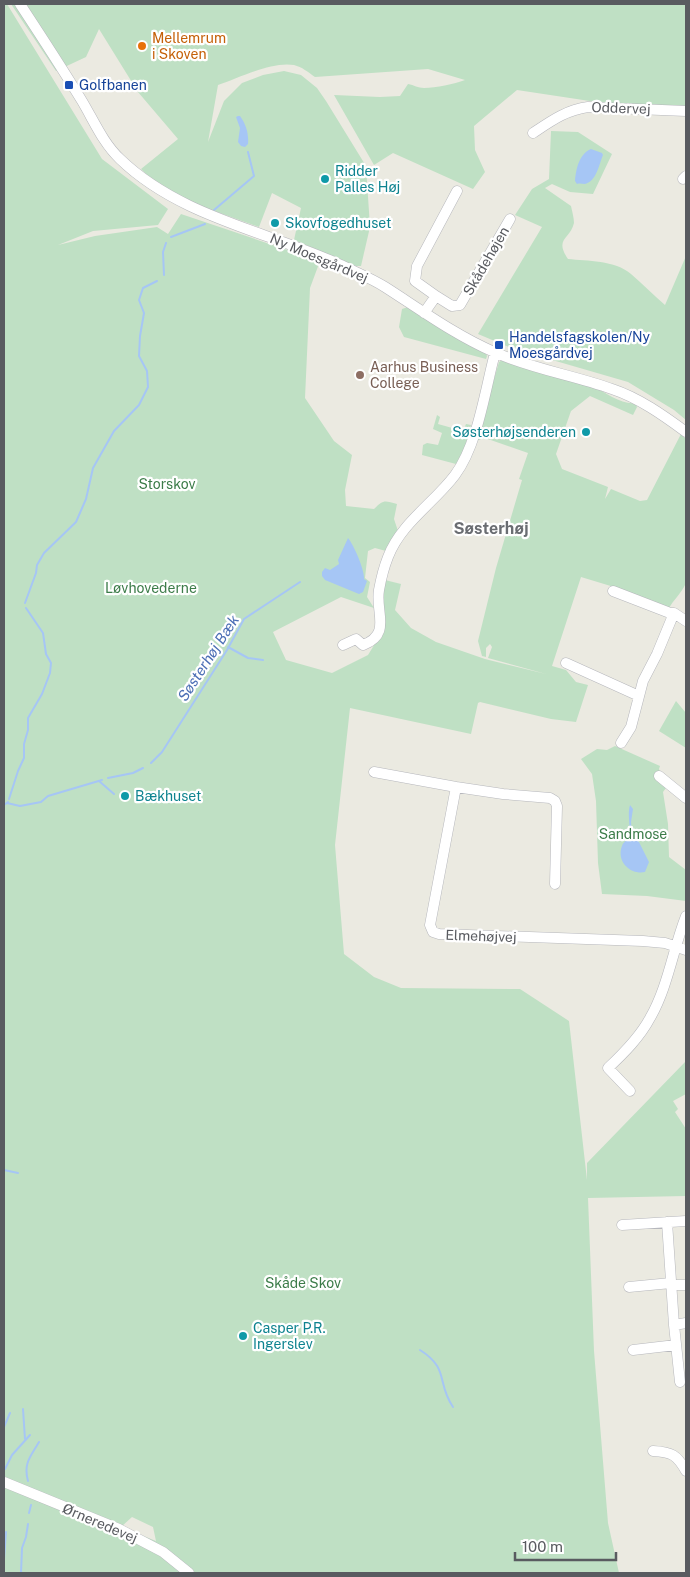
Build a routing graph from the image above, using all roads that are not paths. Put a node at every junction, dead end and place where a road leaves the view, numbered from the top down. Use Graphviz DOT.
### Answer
graph roads {
  1 [pos="20,4"];
  2 [pos="686,111"];
  3 [pos="533,133"];
  4 [pos="457,191"];
  5 [pos="510,219"];
  6 [pos="436,296"];
  7 [pos="424,313"];
  8 [pos="495,353"];
  9 [pos="686,432"];
  10 [pos="613,591"];
  11 [pos="674,613"];
  12 [pos="686,621"];
  13 [pos="343,645"];
  14 [pos="566,663"];
  15 [pos="639,696"];
  16 [pos="621,743"];
  17 [pos="374,772"];
  18 [pos="659,776"];
  19 [pos="456,787"];
  20 [pos="686,798"];
  21 [pos="555,884"];
  22 [pos="686,916"];
  23 [pos="682,948"];
  24 [pos="630,1091"];
  25 [pos="686,1221"];
  26 [pos="667,1222"];
  27 [pos="622,1225"];
  28 [pos="671,1284"];
  29 [pos="686,1285"];
  30 [pos="629,1287"];
  31 [pos="686,1323"];
  32 [pos="674,1325"];
  33 [pos="676,1345"];
  34 [pos="633,1350"];
  35 [pos="680,1382"];
  36 [pos="654,1451"];
  37 [pos="686,1471"];
  38 [pos="4,1482"];
  39 [pos="189,1573"];
  1 -- 7 [label="street, Ny Moesgårdvej"];
  2 -- 3 [label="street, Oddervej"];
  4 -- 6 [label="street, Skådehøjen"];
  5 -- 6 [label="street, Skådehøjen"];
  6 -- 7 [label="street"];
  7 -- 8 [label="street, Ny Moesgårdvej"];
  8 -- 9 [label="street, Ny Moesgårdvej"];
  8 -- 13 [label="street"];
  10 -- 11 [label="street"];
  11 -- 12 [label="street"];
  11 -- 15 [label="street"];
  14 -- 15 [label="street"];
  15 -- 16 [label="street"];
  17 -- 19 [label="street"];
  18 -- 20 [label="street"];
  19 -- 21 [label="street"];
  19 -- 23 [label="street, Elmehøjvej"];
  22 -- 23 [label="street"];
  23 -- 24 [label="street"];
  25 -- 26 [label="street"];
  26 -- 27 [label="street"];
  26 -- 28 [label="street"];
  28 -- 29 [label="street"];
  28 -- 30 [label="street"];
  28 -- 32 [label="street"];
  31 -- 32 [label="street"];
  32 -- 33 [label="street"];
  33 -- 34 [label="street"];
  33 -- 35 [label="street"];
  36 -- 37 [label="street"];
  38 -- 39 [label="street, Ørneredevej"];
}
